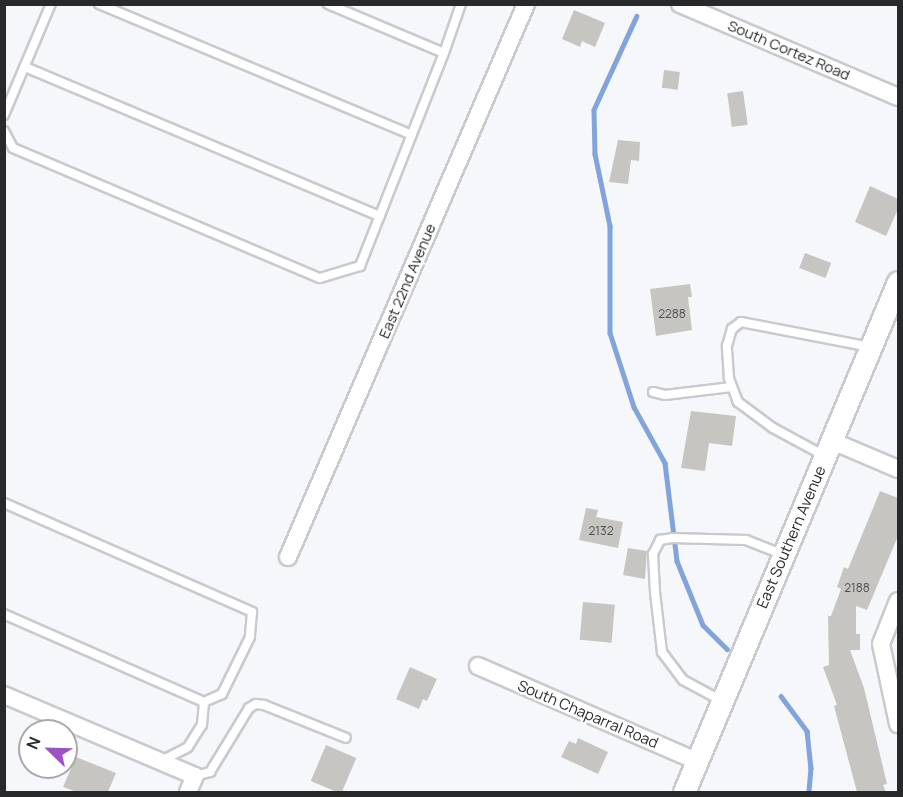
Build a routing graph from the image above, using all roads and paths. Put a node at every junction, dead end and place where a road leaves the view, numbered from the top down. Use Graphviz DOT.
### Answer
graph roads {
  1 [pos="51,4"];
  2 [pos="99,4"];
  3 [pos="328,4"];
  4 [pos="461,4"];
  5 [pos="526,4"];
  6 [pos="680,4"];
  7 [pos="444,53"];
  8 [pos="25,67"];
  9 [pos="898,97"];
  10 [pos="4,115"];
  11 [pos="4,131"];
  12 [pos="412,135"];
  13 [pos="380,216"];
  14 [pos="898,282"];
  15 [pos="871,347"];
  16 [pos="732,387"];
  17 [pos="653,392"];
  18 [pos="829,449"];
  19 [pos="898,469"];
  20 [pos="4,502"];
  21 [pos="784,555"];
  22 [pos="288,557"];
  23 [pos="898,601"];
  24 [pos="4,614"];
  25 [pos="478,666"];
  26 [pos="4,695"];
  27 [pos="723,701"];
  28 [pos="204,702"];
  29 [pos="898,724"];
  30 [pos="346,738"];
  31 [pos="698,761"];
  32 [pos="161,762"];
  33 [pos="195,776"];
  34 [pos="188,792"];
  35 [pos="684,792"];
  1 -- 8 [label="lane"];
  2 -- 12 [label="lane"];
  3 -- 7 [label="lane"];
  4 -- 7 [label="lane"];
  5 -- 22 [label="street, East 22nd Avenue"];
  6 -- 9 [label="street, South Cortez Road"];
  7 -- 12 [label="lane"];
  8 -- 10 [label="lane"];
  8 -- 13 [label="lane"];
  11 -- 13 [label="lane"];
  12 -- 13 [label="lane"];
  14 -- 15 [label="street, East Southern Avenue"];
  15 -- 16 [label="lane"];
  15 -- 18 [label="street, East Southern Avenue"];
  16 -- 17 [label="lane"];
  16 -- 18 [label="lane"];
  18 -- 19 [label="street"];
  18 -- 21 [label="street, East Southern Avenue"];
  20 -- 28 [label="lane"];
  21 -- 27 [label="street, East Southern Avenue"];
  21 -- 27 [label="lane"];
  23 -- 29 [label="street"];
  24 -- 28 [label="lane"];
  25 -- 31 [label="street, South Chaparral Road"];
  26 -- 32 [label="street"];
  27 -- 31 [label="street, East Southern Avenue"];
  28 -- 32 [label="lane"];
  30 -- 33 [label="lane"];
  31 -- 35 [label="street, East Southern Avenue"];
  32 -- 33 [label="street"];
  33 -- 34 [label="street"];
}
